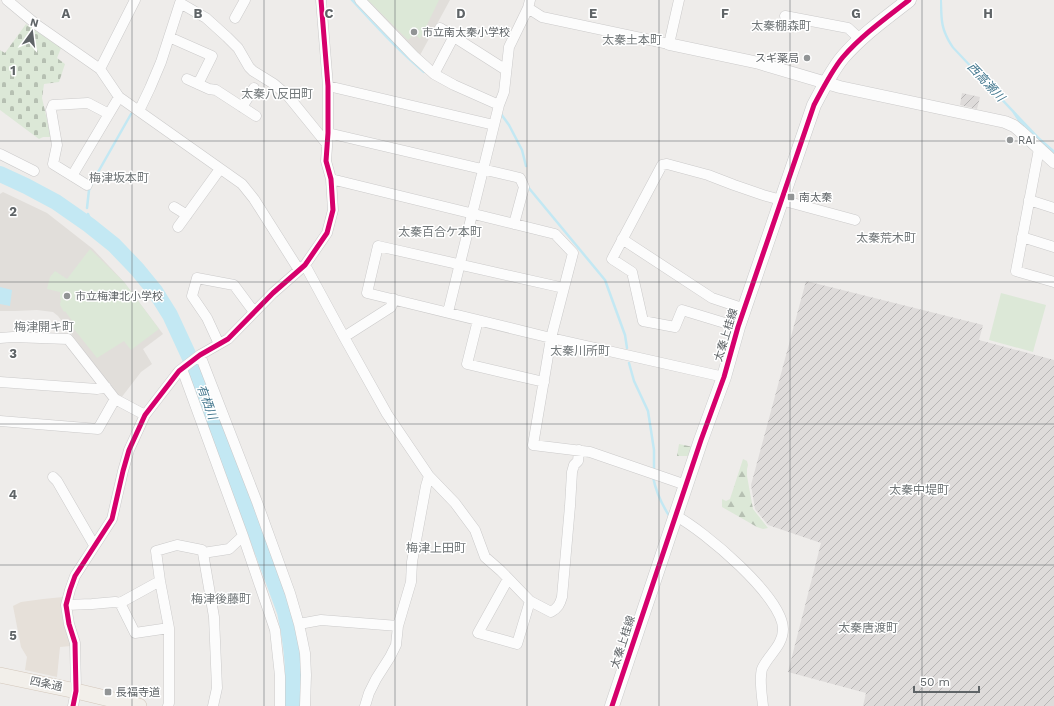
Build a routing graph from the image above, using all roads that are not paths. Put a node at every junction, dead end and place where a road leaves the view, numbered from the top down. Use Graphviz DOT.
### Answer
graph roads {
  1 [pos="7,0"];
  2 [pos="135,0"];
  3 [pos="245,0"];
  4 [pos="321,0"];
  5 [pos="360,0"];
  6 [pos="679,0"];
  7 [pos="908,0"];
  8 [pos="529,4"];
  9 [pos="785,16"];
  10 [pos="235,18"];
  11 [pos="440,28"];
  12 [pos="454,36"];
  13 [pos="169,37"];
  14 [pos="860,39"];
  15 [pos="669,44"];
  16 [pos="100,69"];
  17 [pos="506,70"];
  18 [pos="434,74"];
  19 [pos="187,79"];
  20 [pos="826,82"];
  21 [pos="198,84"];
  22 [pos="328,86"];
  23 [pos="254,88"];
  24 [pos="119,97"];
  25 [pos="499,105"];
  26 [pos="242,107"];
  27 [pos="138,111"];
  28 [pos="109,114"];
  29 [pos="256,116"];
  30 [pos="494,125"];
  31 [pos="328,133"];
  32 [pos="327,144"];
  33 [pos="1040,149"];
  34 [pos="0,154"];
  35 [pos="1054,162"];
  36 [pos="220,169"];
  37 [pos="483,169"];
  38 [pos="34,171"];
  39 [pos="72,176"];
  40 [pos="330,179"];
  41 [pos="87,185"];
  42 [pos="782,200"];
  43 [pos="1029,200"];
  44 [pos="174,207"];
  45 [pos="1054,208"];
  46 [pos="472,214"];
  47 [pos="187,215"];
  48 [pos="855,220"];
  49 [pos="514,224"];
  50 [pos="178,227"];
  51 [pos="1022,237"];
  52 [pos="622,239"];
  53 [pos="1054,247"];
  54 [pos="460,264"];
  55 [pos="302,267"];
  56 [pos="1054,282"];
  57 [pos="564,288"];
  58 [pos="394,299"];
  59 [pos="744,309"];
  60 [pos="254,312"];
  61 [pos="448,312"];
  62 [pos="478,320"];
  63 [pos="738,327"];
  64 [pos="344,337"];
  65 [pos="0,338"];
  66 [pos="551,338"];
  67 [pos="219,344"];
  68 [pos="199,356"];
  69 [pos="184,368"];
  70 [pos="724,377"];
  71 [pos="0,382"];
  72 [pos="544,382"];
  73 [pos="106,387"];
  74 [pos="115,399"];
  75 [pos="145,415"];
  76 [pos="0,421"];
  77 [pos="579,450"];
  78 [pos="429,476"];
  79 [pos="53,477"];
  80 [pos="686,485"];
  81 [pos="676,516"];
  82 [pos="242,536"];
  83 [pos="94,546"];
  84 [pos="203,553"];
  85 [pos="508,578"];
  86 [pos="160,581"];
  87 [pos="530,601"];
  88 [pos="120,603"];
  89 [pos="66,605"];
  90 [pos="299,624"];
  91 [pos="398,626"];
  92 [pos="168,628"];
  93 [pos="0,674"];
  94 [pos="76,691"];
  95 [pos="73,706"];
  96 [pos="139,706"];
  97 [pos="168,706"];
  98 [pos="214,706"];
  99 [pos="280,706"];
  100 [pos="305,706"];
  101 [pos="365,706"];
  102 [pos="612,706"];
  103 [pos="762,706"];
  1 -- 16 [label="street"];
  2 -- 16 [label="street"];
  3 -- 10 [label="street"];
  4 -- 22 [label="street"];
  5 -- 18 [label="street"];
  6 -- 15 [label="street"];
  7 -- 14 [label="main road, 太秦上桂線"];
  8 -- 15 [label="street"];
  8 -- 17 [label="street"];
  9 -- 14 [label="street"];
  11 -- 12 [label="street"];
  12 -- 17 [label="street"];
  12 -- 18 [label="street"];
  13 -- 21 [label="street"];
  13 -- 27 [label="street"];
  13 -- 32 [label="street"];
  14 -- 20 [label="main road, 太秦上桂線"];
  15 -- 20 [label="street"];
  16 -- 24 [label="street"];
  17 -- 25 [label="street"];
  18 -- 25 [label="street"];
  19 -- 21 [label="street"];
  20 -- 33 [label="street"];
  20 -- 42 [label="main road, 太秦上桂線"];
  21 -- 26 [label="street"];
  22 -- 30 [label="street"];
  22 -- 31 [label="street"];
  23 -- 26 [label="street"];
  24 -- 27 [label="street"];
  24 -- 28 [label="street"];
  25 -- 30 [label="street"];
  26 -- 29 [label="street"];
  27 -- 36 [label="street"];
  28 -- 39 [label="street"];
  28 -- 39 [label="street"];
  30 -- 37 [label="street"];
  31 -- 32 [label="street"];
  31 -- 37 [label="street"];
  32 -- 40 [label="street"];
  33 -- 35 [label="street"];
  33 -- 43 [label="street"];
  34 -- 38 [label="street"];
  36 -- 47 [label="street"];
  36 -- 55 [label="street"];
  37 -- 46 [label="street"];
  37 -- 49 [label="street"];
  39 -- 41 [label="street"];
  40 -- 46 [label="street"];
  40 -- 55 [label="street"];
  42 -- 48 [label="street"];
  42 -- 52 [label="street"];
  42 -- 59 [label="main road, 太秦上桂線"];
  43 -- 45 [label="street"];
  43 -- 51 [label="street"];
  44 -- 47 [label="street"];
  46 -- 49 [label="street"];
  46 -- 54 [label="street"];
  47 -- 50 [label="street"];
  49 -- 57 [label="street"];
  51 -- 53 [label="street"];
  51 -- 56 [label="street"];
  52 -- 59 [label="street"];
  52 -- 63 [label="street"];
  54 -- 57 [label="street"];
  54 -- 58 [label="street"];
  54 -- 61 [label="street"];
  55 -- 60 [label="street"];
  55 -- 64 [label="street"];
  57 -- 66 [label="street"];
  58 -- 61 [label="street"];
  58 -- 64 [label="street"];
  59 -- 63 [label="main road, 太秦上桂線"];
  60 -- 67 [label="street"];
  60 -- 67 [label="street"];
  61 -- 62 [label="street"];
  62 -- 66 [label="street"];
  62 -- 72 [label="street"];
  63 -- 70 [label="main road, 太秦上桂線"];
  64 -- 78 [label="street"];
  65 -- 73 [label="street"];
  66 -- 70 [label="street"];
  66 -- 72 [label="street"];
  67 -- 68 [label="street"];
  68 -- 69 [label="street"];
  68 -- 90 [label="street"];
  69 -- 75 [label="street"];
  69 -- 82 [label="street"];
  70 -- 80 [label="main road, 太秦上桂線"];
  71 -- 73 [label="street"];
  72 -- 77 [label="street"];
  73 -- 74 [label="street"];
  74 -- 75 [label="street"];
  74 -- 76 [label="street"];
  75 -- 83 [label="street"];
  77 -- 80 [label="street"];
  77 -- 87 [label="street"];
  78 -- 85 [label="street"];
  78 -- 91 [label="street"];
  79 -- 83 [label="street"];
  80 -- 81 [label="main road, 太秦上桂線"];
  81 -- 102 [label="main road, 太秦上桂線"];
  81 -- 103 [label="street"];
  82 -- 84 [label="street"];
  82 -- 99 [label="street"];
  83 -- 89 [label="street"];
  84 -- 86 [label="street"];
  84 -- 98 [label="street"];
  85 -- 87 [label="street"];
  85 -- 87 [label="street"];
  86 -- 88 [label="street"];
  86 -- 92 [label="street"];
  88 -- 89 [label="street"];
  88 -- 92 [label="street"];
  89 -- 94 [label="street"];
  90 -- 91 [label="street"];
  90 -- 100 [label="street"];
  91 -- 101 [label="street"];
  92 -- 97 [label="street"];
  93 -- 94 [label="main road, 四条通"];
  94 -- 95 [label="street"];
  94 -- 96 [label="main road, 四条通"];
}
